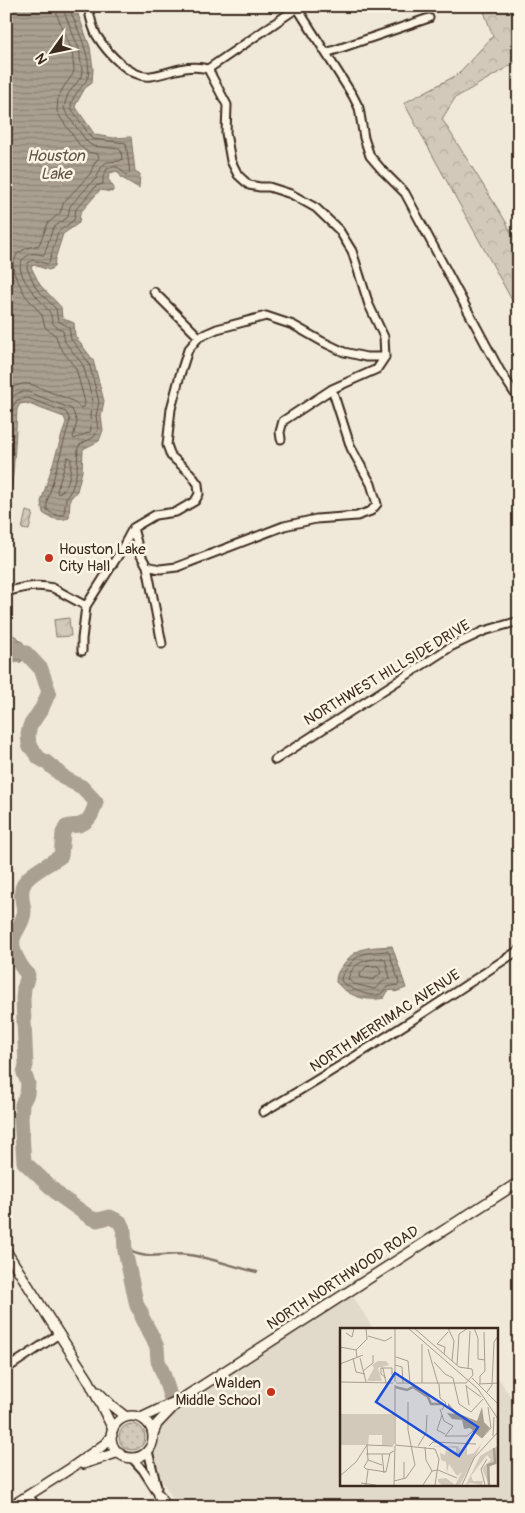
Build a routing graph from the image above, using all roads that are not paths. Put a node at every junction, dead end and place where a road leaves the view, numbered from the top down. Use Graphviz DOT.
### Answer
graph roads {
  1 [pos="88,6"];
  2 [pos="296,7"];
  3 [pos="429,18"];
  4 [pos="326,53"];
  5 [pos="208,68"];
  6 [pos="154,292"];
  7 [pos="199,337"];
  8 [pos="385,358"];
  9 [pos="332,389"];
  10 [pos="519,400"];
  11 [pos="281,438"];
  12 [pos="133,528"];
  13 [pos="147,566"];
  14 [pos="6,592"];
  15 [pos="86,606"];
  16 [pos="519,621"];
  17 [pos="162,644"];
  18 [pos="82,651"];
  19 [pos="275,760"];
  20 [pos="519,950"];
  21 [pos="263,1112"];
  22 [pos="519,1182"];
  23 [pos="6,1251"];
  24 [pos="59,1334"];
  25 [pos="6,1369"];
  26 [pos="89,1381"];
  27 [pos="183,1398"];
  28 [pos="126,1417"];
  29 [pos="141,1418"];
  30 [pos="112,1432"];
  31 [pos="153,1434"];
  32 [pos="148,1451"];
  33 [pos="119,1452"];
  34 [pos="132,1458"];
  35 [pos="71,1468"];
  36 [pos="28,1495"];
  37 [pos="159,1495"];
  38 [pos="10,1507"];
  39 [pos="37,1507"];
  40 [pos="165,1507"];
  1 -- 5 [label="street"];
  2 -- 4 [label="street"];
  2 -- 5 [label="street"];
  3 -- 4 [label="street"];
  4 -- 10 [label="street"];
  5 -- 8 [label="street"];
  6 -- 7 [label="street"];
  7 -- 8 [label="street"];
  7 -- 12 [label="street"];
  8 -- 9 [label="street"];
  9 -- 11 [label="street"];
  9 -- 13 [label="street"];
  12 -- 13 [label="street"];
  12 -- 15 [label="street"];
  13 -- 17 [label="street"];
  14 -- 15 [label="street"];
  15 -- 18 [label="street"];
  16 -- 19 [label="street, NORTHWEST HILLSIDE DRIVE"];
  20 -- 21 [label="street, NORTH MERRIMAC AVENUE"];
  22 -- 27 [label="street, NORTH NORTHWOOD ROAD"];
  23 -- 24 [label="street"];
  24 -- 25 [label="street"];
  24 -- 26 [label="street"];
  26 -- 28 [label="street"];
  26 -- 30 [label="street"];
  27 -- 29 [label="street, NORTH NORTHWOOD ROAD"];
  27 -- 31 [label="street, NORTH NORTHWOOD ROAD"];
  28 -- 29 [label="street"];
  28 -- 30 [label="street"];
  29 -- 31 [label="street"];
  30 -- 33 [label="street"];
  30 -- 35 [label="street"];
  31 -- 32 [label="street"];
  32 -- 34 [label="street"];
  32 -- 37 [label="street"];
  33 -- 34 [label="street"];
  33 -- 35 [label="street"];
  34 -- 37 [label="street"];
  35 -- 36 [label="street"];
  36 -- 38 [label="street"];
  36 -- 39 [label="street"];
  37 -- 40 [label="street"];
}
